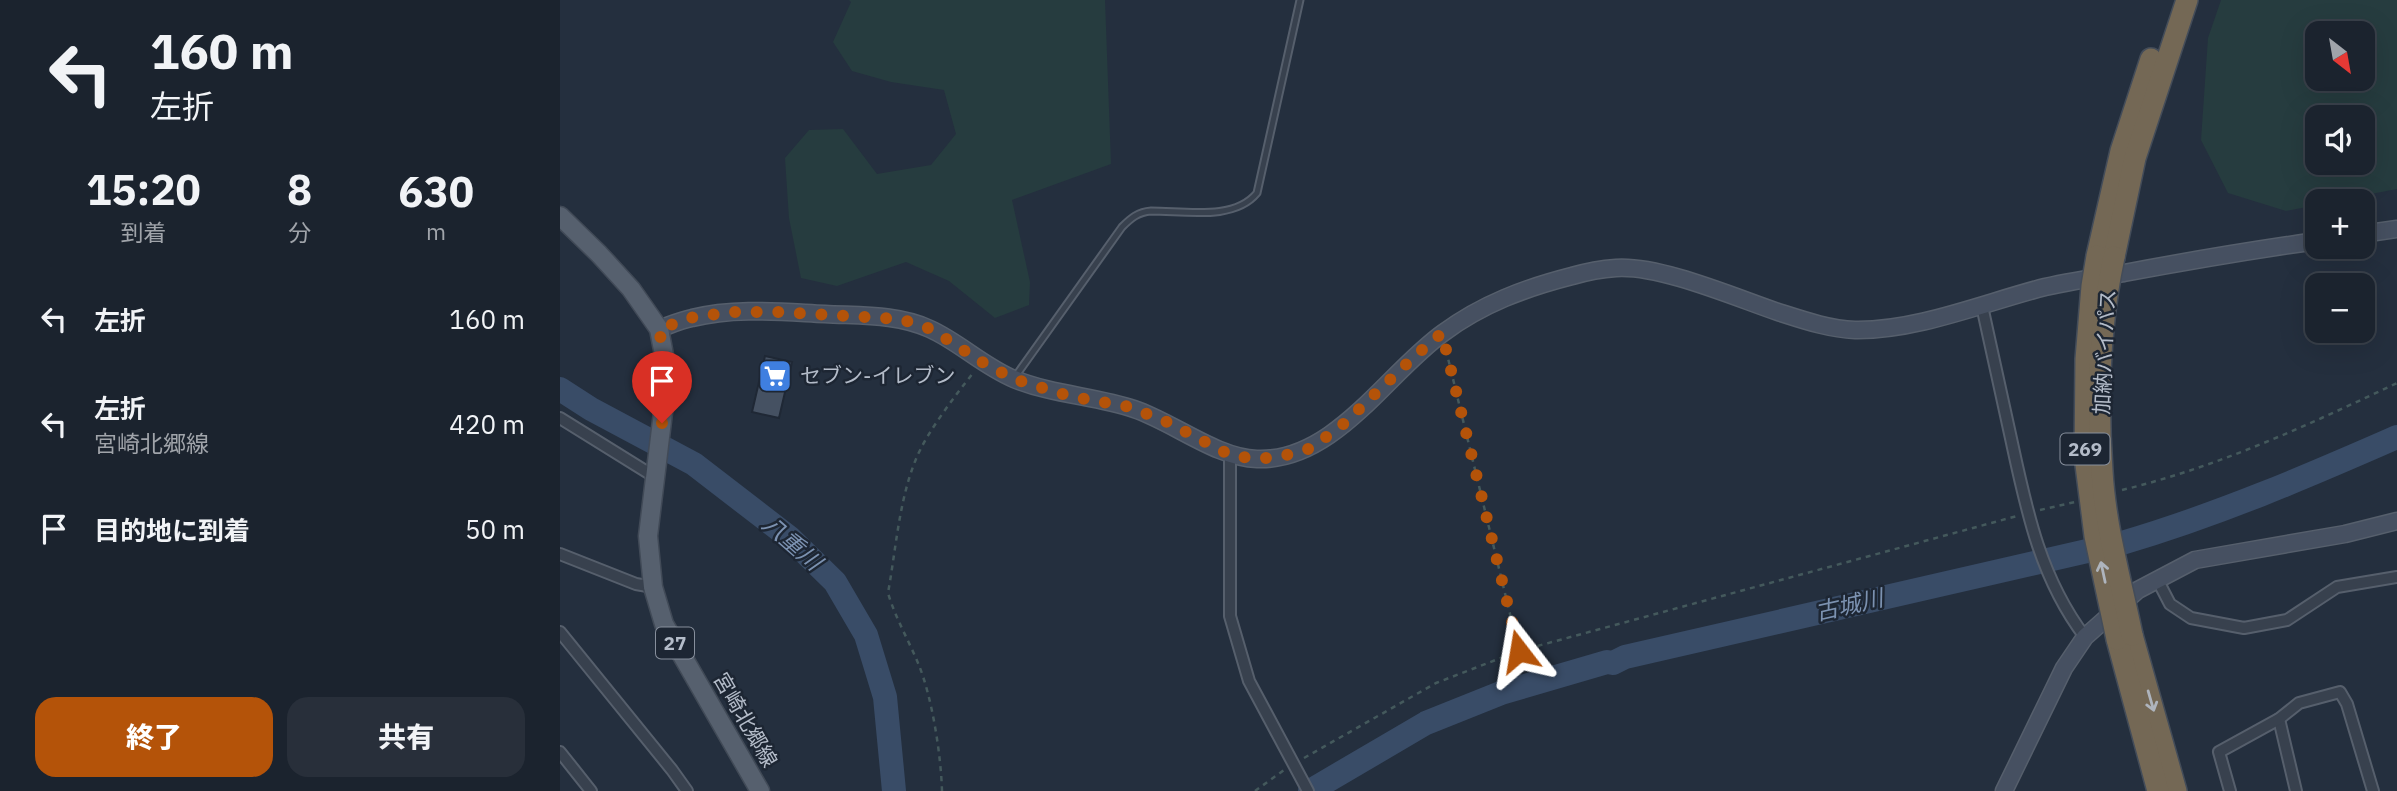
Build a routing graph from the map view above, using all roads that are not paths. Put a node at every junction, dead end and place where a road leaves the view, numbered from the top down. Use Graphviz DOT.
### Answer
graph roads {
  1 [pos="1300,0"];
  2 [pos="2172,0"];
  3 [pos="2188,0"];
  4 [pos="560,216"];
  5 [pos="2397,229"];
  6 [pos="2375,232"];
  7 [pos="2305,243"];
  8 [pos="2106,256"];
  9 [pos="1982,306"];
  10 [pos="659,329"];
  11 [pos="1014,379"];
  12 [pos="560,418"];
  13 [pos="1230,455"];
  14 [pos="655,477"];
  15 [pos="2397,521"];
  16 [pos="560,554"];
  17 [pos="2397,577"];
  18 [pos="2157,579"];
  19 [pos="653,587"];
  20 [pos="560,632"];
  21 [pos="2085,637"];
  22 [pos="2125,637"];
  23 [pos="2279,719"];
  24 [pos="560,752"];
  25 [pos="591,791"];
  26 [pos="687,791"];
  27 [pos="760,791"];
  28 [pos="1308,791"];
  29 [pos="2004,791"];
  30 [pos="2158,791"];
  31 [pos="2176,791"];
  32 [pos="2230,791"];
  33 [pos="2296,791"];
  34 [pos="2373,791"];
  1 -- 11 [label="lane"];
  2 -- 8 [label="highway, 加納バイパス / 269"];
  3 -- 8 [label="highway, 加納バイパス / 269"];
  4 -- 10 [label="main road, 宮崎北郷線 / 27"];
  5 -- 6 [label="street"];
  7 -- 9 [label="street"];
  8 -- 22 [label="highway, 加納バイパス / 269, bridge"];
  9 -- 13 [label="street"];
  9 -- 21 [label="street"];
  10 -- 11 [label="street"];
  10 -- 14 [label="main road, 宮崎北郷線 / 27"];
  11 -- 13 [label="street"];
  12 -- 14 [label="street"];
  13 -- 28 [label="street"];
  14 -- 19 [label="main road, 宮崎北郷線 / 27"];
  15 -- 18 [label="street"];
  16 -- 19 [label="street"];
  17 -- 18 [label="street"];
  18 -- 21 [label="street"];
  19 -- 27 [label="main road, 宮崎北郷線 / 27"];
  20 -- 26 [label="street"];
  21 -- 29 [label="street"];
  22 -- 30 [label="highway, 加納バイパス / 269"];
  22 -- 31 [label="highway, 加納バイパス / 269, one-way"];
  23 -- 32 [label="street"];
  23 -- 33 [label="street"];
  23 -- 34 [label="street"];
  24 -- 25 [label="street"];
}
